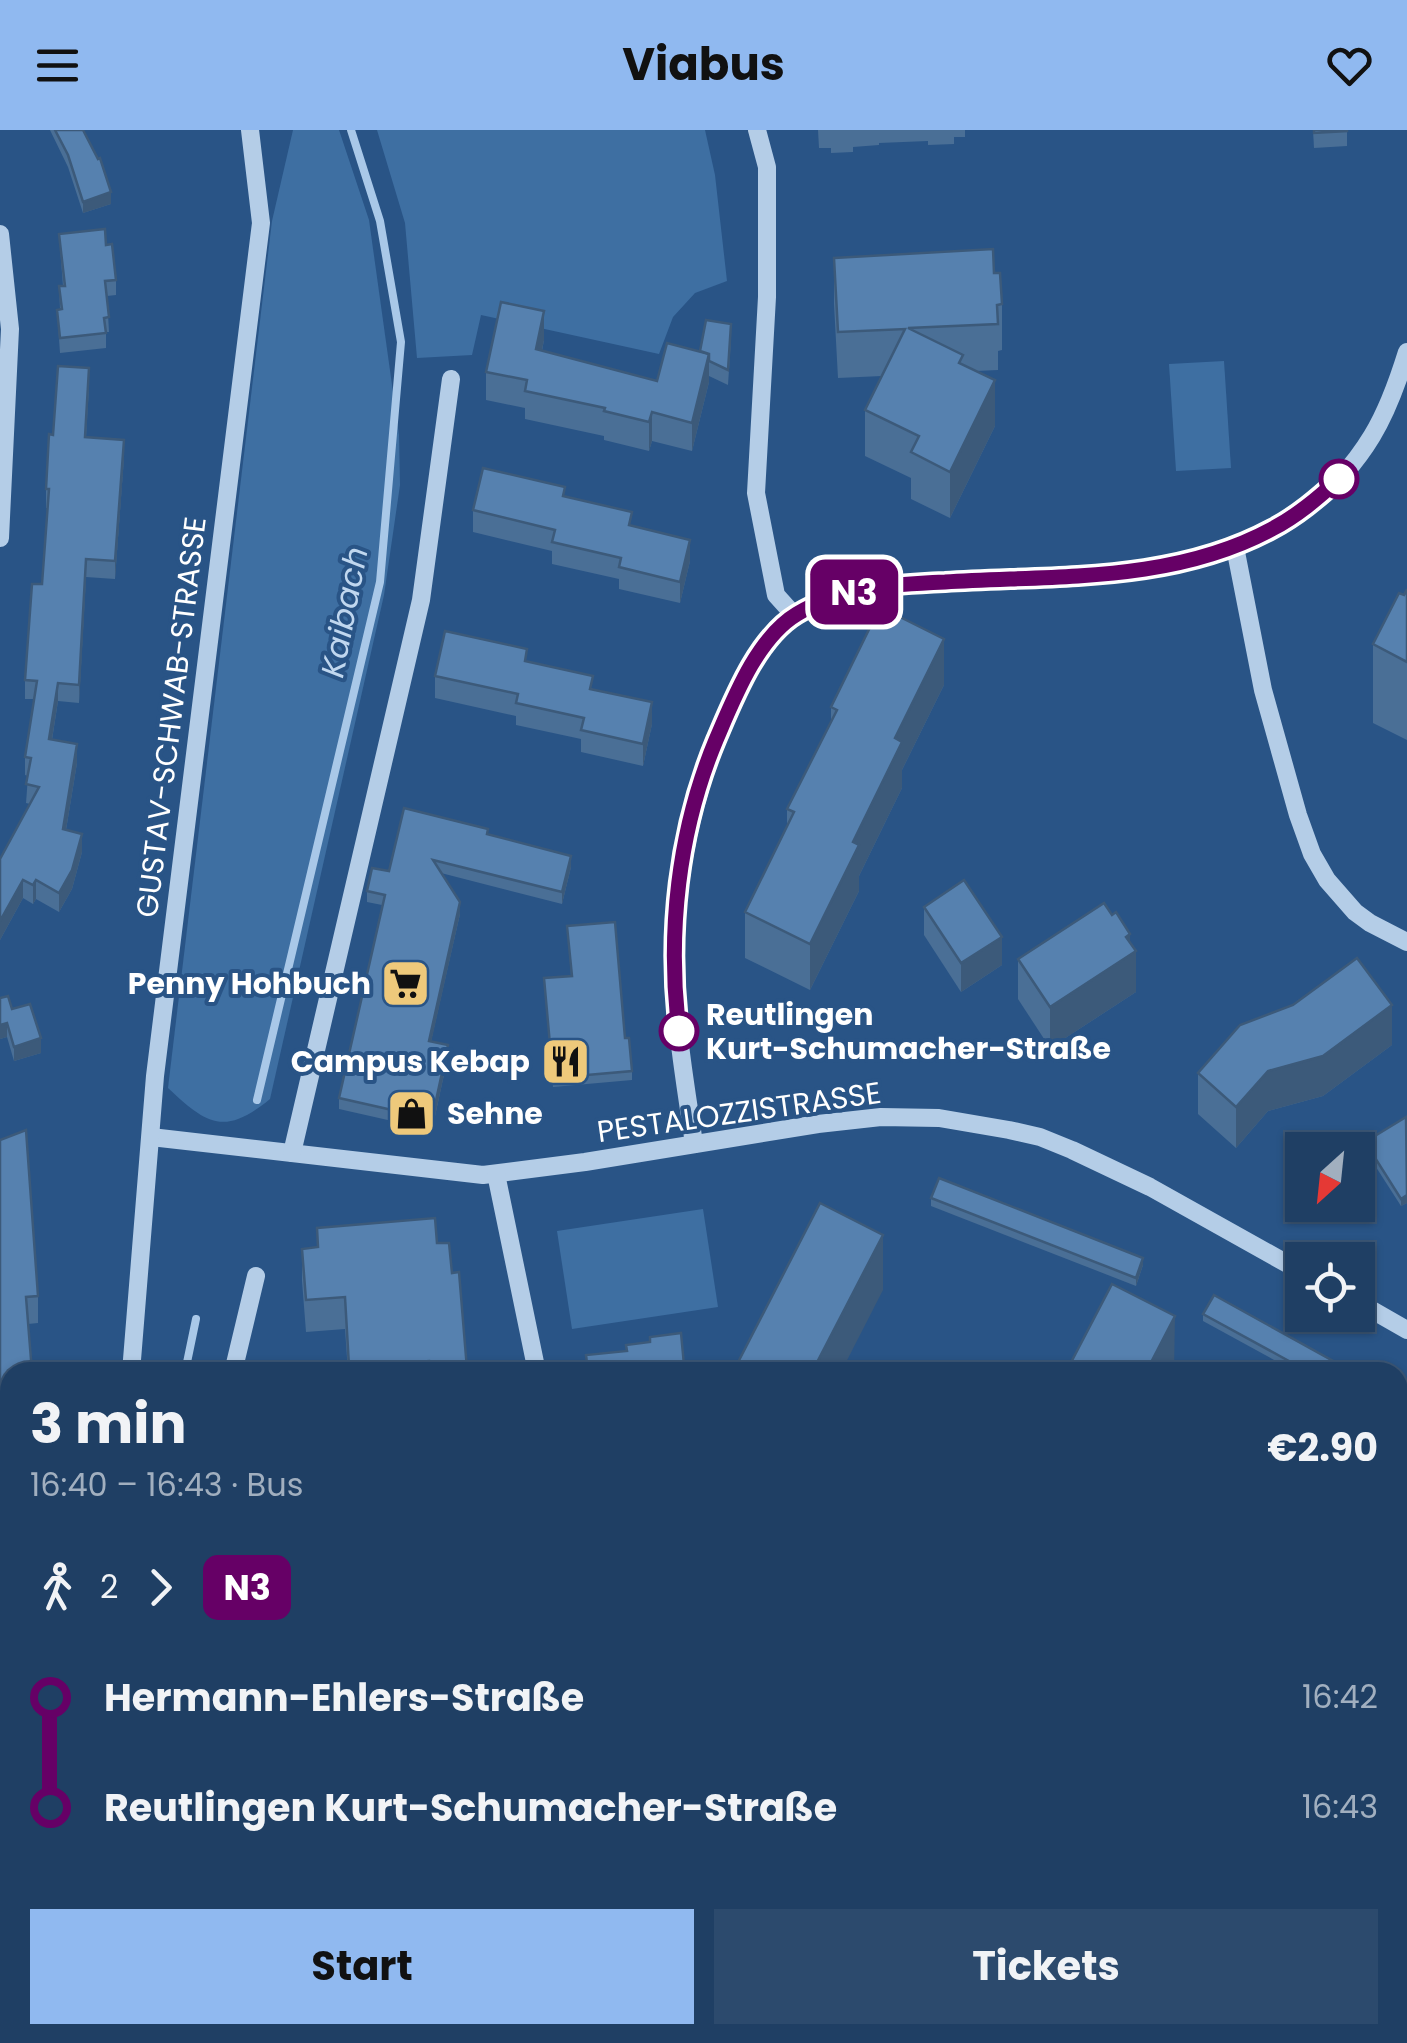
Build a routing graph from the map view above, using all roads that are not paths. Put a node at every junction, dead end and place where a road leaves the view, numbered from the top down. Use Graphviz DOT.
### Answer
graph roads {
  1 [pos="250,130"];
  2 [pos="756,130"];
  3 [pos="0,234"];
  4 [pos="1407,352"];
  5 [pos="451,379"];
  6 [pos="1401,392"];
  7 [pos="0,538"];
  8 [pos="1235,547"];
  9 [pos="794,615"];
  10 [pos="1407,942"];
  11 [pos="151,1137"];
  12 [pos="694,1144"];
  13 [pos="292,1152"];
  14 [pos="496,1174"];
  15 [pos="1285,1263"];
  16 [pos="256,1276"];
  17 [pos="1375,1312"];
  18 [pos="1407,1330"];
  19 [pos="132,1362"];
  20 [pos="235,1362"];
  21 [pos="535,1362"];
  1 -- 11 [label="street, GUSTAV-SCHWAB-STRASSE"];
  2 -- 9 [label="street"];
  3 -- 7 [label="street"];
  4 -- 6 [label="street"];
  5 -- 13 [label="street"];
  6 -- 8 [label="street"];
  8 -- 9 [label="street"];
  8 -- 10 [label="street"];
  9 -- 12 [label="street"];
  11 -- 13 [label="street, PESTALOZZISTRASSE"];
  11 -- 19 [label="street, GUSTAV-SCHWAB-STRASSE"];
  12 -- 14 [label="street, PESTALOZZISTRASSE"];
  12 -- 15 [label="street, PESTALOZZISTRASSE"];
  13 -- 14 [label="street, PESTALOZZISTRASSE"];
  14 -- 21 [label="street"];
  16 -- 20 [label="street"];
  17 -- 18 [label="street"];
}
